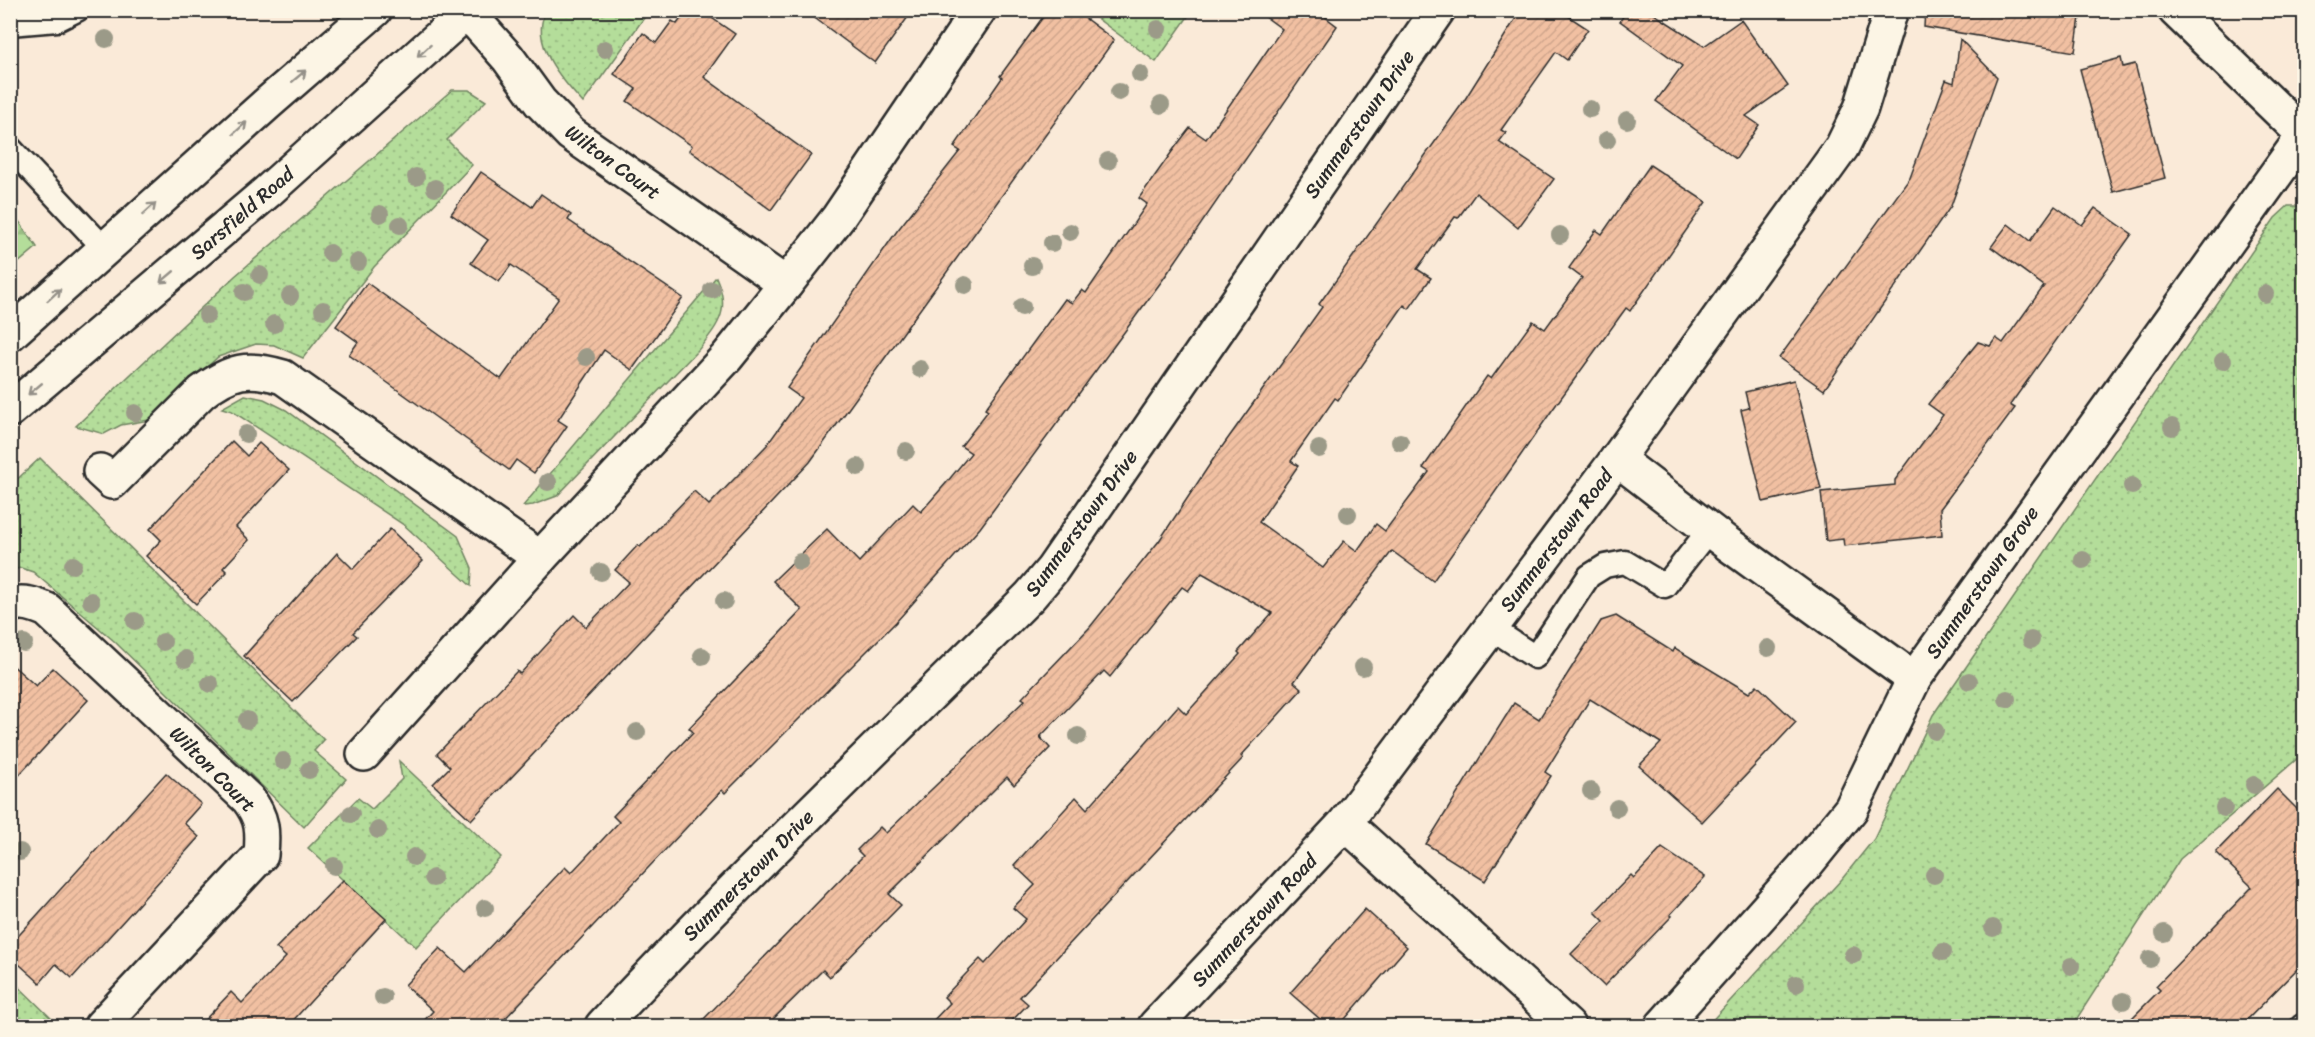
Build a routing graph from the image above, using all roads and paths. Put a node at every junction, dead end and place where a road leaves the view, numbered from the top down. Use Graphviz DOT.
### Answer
graph roads {
  1 [pos="77,10"];
  2 [pos="375,10"];
  3 [pos="979,10"];
  4 [pos="1438,10"];
  5 [pos="1891,10"];
  6 [pos="2175,10"];
  7 [pos="467,11"];
  8 [pos="10,24"];
  9 [pos="2304,135"];
  10 [pos="10,148"];
  11 [pos="105,249"];
  12 [pos="786,284"];
  13 [pos="10,334"];
  14 [pos="10,410"];
  15 [pos="1617,459"];
  16 [pos="100,471"];
  17 [pos="1709,530"];
  18 [pos="540,558"];
  19 [pos="10,605"];
  20 [pos="1491,628"];
  21 [pos="1914,679"];
  22 [pos="364,754"];
  23 [pos="1345,823"];
  24 [pos="101,1026"];
  25 [pos="602,1026"];
  26 [pos="1155,1026"];
  27 [pos="1568,1026"];
  28 [pos="1662,1026"];
  1 -- 8 [label="lane"];
  11 -- 2 [label="street, one-way"];
  3 -- 12 [label="street"];
  4 -- 25 [label="street, Summerstown Drive"];
  5 -- 15 [label="street, Summerstown Road"];
  6 -- 9 [label="street"];
  7 -- 12 [label="street, Wilton Court"];
  7 -- 14 [label="street, Sarsfield Road, one-way"];
  9 -- 21 [label="street, Summerstown Grove"];
  10 -- 11 [label="lane"];
  13 -- 11 [label="street, one-way"];
  12 -- 18 [label="street"];
  15 -- 17 [label="street"];
  15 -- 20 [label="street, Summerstown Road"];
  16 -- 18 [label="street"];
  17 -- 20 [label="lane"];
  17 -- 21 [label="street"];
  18 -- 22 [label="street"];
  19 -- 24 [label="street, Wilton Court"];
  20 -- 23 [label="street, Summerstown Road"];
  21 -- 28 [label="street, Summerstown Grove"];
  23 -- 26 [label="street, Summerstown Road"];
  23 -- 27 [label="street"];
}
